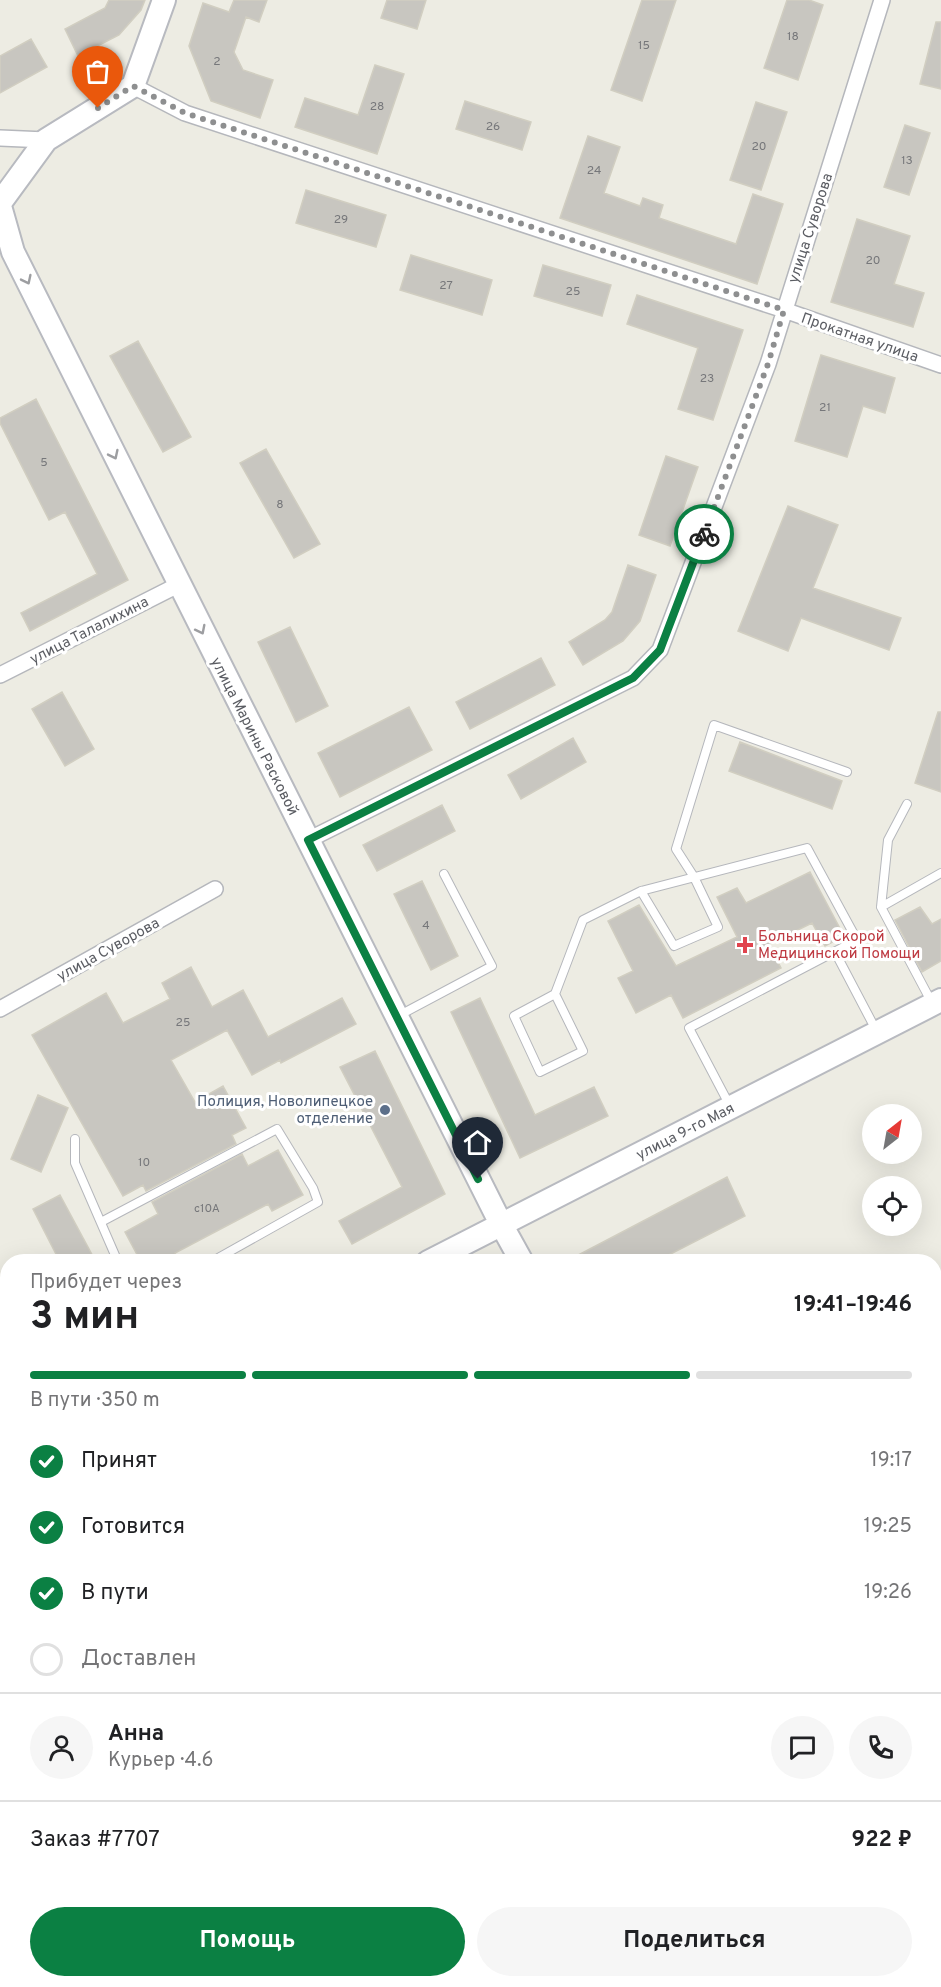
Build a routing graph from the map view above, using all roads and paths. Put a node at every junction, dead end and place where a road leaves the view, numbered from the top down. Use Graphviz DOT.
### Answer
graph roads {
  1 [pos="164,0"];
  2 [pos="882,0"];
  3 [pos="133,86"];
  4 [pos="0,138"];
  5 [pos="46,140"];
  6 [pos="0,205"];
  7 [pos="6,255"];
  8 [pos="784,310"];
  9 [pos="941,365"];
  10 [pos="178,585"];
  11 [pos="0,675"];
  12 [pos="847,772"];
  13 [pos="907,804"];
  14 [pos="308,840"];
  15 [pos="941,873"];
  16 [pos="444,874"];
  17 [pos="694,877"];
  18 [pos="215,889"];
  19 [pos="641,891"];
  20 [pos="881,907"];
  21 [pos="835,952"];
  22 [pos="555,994"];
  23 [pos="937,1002"];
  24 [pos="0,1009"];
  25 [pos="396,1017"];
  26 [pos="877,1032"];
  27 [pos="730,1107"];
  28 [pos="75,1139"];
  29 [pos="101,1222"];
  30 [pos="501,1224"];
  31 [pos="115,1254"];
  32 [pos="225,1254"];
  33 [pos="443,1254"];
  34 [pos="518,1254"];
  1 -- 3 [label="street"];
  2 -- 8 [label="street, улица Суворова"];
  3 -- 5 [label="street"];
  3 -- 8 [label="street, Прокатная улица"];
  4 -- 5 [label="street"];
  5 -- 6 [label="street"];
  6 -- 7 [label="street, улица Марины Расковой"];
  7 -- 10 [label="street, улица Марины Расковой, one-way"];
  8 -- 9 [label="street, Прокатная улица"];
  8 -- 14 [label="street, улица Суворова"];
  10 -- 11 [label="street, улица Талалихина"];
  10 -- 14 [label="street, улица Марины Расковой, one-way"];
  12 -- 17 [label="lane"];
  13 -- 20 [label="lane"];
  14 -- 25 [label="street, улица Марины Расковой"];
  15 -- 20 [label="lane"];
  16 -- 25 [label="lane"];
  17 -- 19 [label="lane"];
  17 -- 19 [label="lane"];
  17 -- 21 [label="lane"];
  18 -- 24 [label="street, улица Суворова"];
  19 -- 22 [label="lane"];
  20 -- 23 [label="lane"];
  21 -- 26 [label="lane"];
  21 -- 27 [label="lane"];
  22 -- 22 [label="lane"];
  23 -- 26 [label="street, улица 9-го Мая"];
  25 -- 30 [label="street, улица Марины Расковой"];
  26 -- 27 [label="street, улица 9-го Мая"];
  27 -- 30 [label="street, улица 9-го Мая"];
  28 -- 29 [label="lane"];
  29 -- 31 [label="lane"];
  29 -- 32 [label="lane"];
  30 -- 33 [label="street, улица 9-го Мая"];
  30 -- 34 [label="street, улица Марины Расковой"];
}
